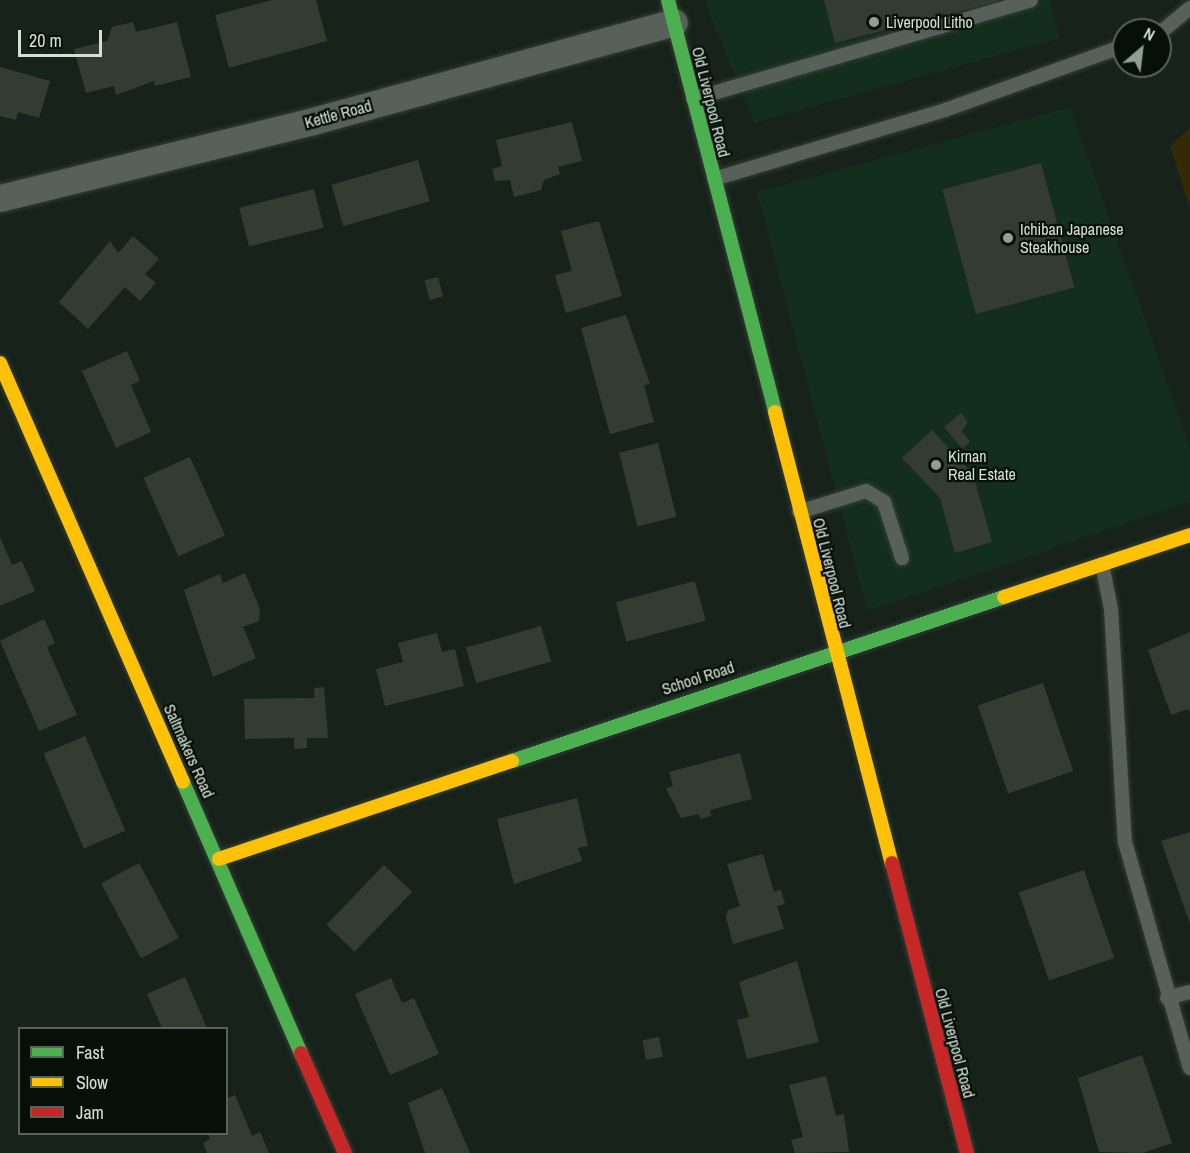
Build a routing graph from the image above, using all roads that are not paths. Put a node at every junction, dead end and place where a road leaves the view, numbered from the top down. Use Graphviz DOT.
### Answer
graph roads {
  1 [pos="1031,0"];
  2 [pos="1190,8"];
  3 [pos="671,11"];
  4 [pos="1172,23"];
  5 [pos="1112,50"];
  6 [pos="693,99"];
  7 [pos="714,179"];
  8 [pos="0,198"];
  9 [pos="0,363"];
  10 [pos="799,512"];
  11 [pos="1190,534"];
  12 [pos="902,558"];
  13 [pos="1102,564"];
  14 [pos="835,650"];
  15 [pos="219,859"];
  16 [pos="1190,992"];
  17 [pos="1167,998"];
  18 [pos="1190,1068"];
  19 [pos="345,1153"];
  20 [pos="967,1153"];
  1 -- 6 [label="lane"];
  2 -- 4 [label="lane"];
  3 -- 6 [label="street, Old Liverpool Road"];
  3 -- 8 [label="street, Kettle Road"];
  5 -- 7 [label="lane"];
  6 -- 7 [label="street, Old Liverpool Road"];
  7 -- 10 [label="street, Old Liverpool Road"];
  9 -- 15 [label="street, Saltmakers Road"];
  10 -- 12 [label="lane"];
  10 -- 14 [label="street, Old Liverpool Road"];
  11 -- 13 [label="street, School Road"];
  13 -- 14 [label="street, School Road"];
  13 -- 17 [label="lane"];
  14 -- 15 [label="street, School Road"];
  14 -- 20 [label="street, Old Liverpool Road"];
  15 -- 19 [label="street, Saltmakers Road"];
  16 -- 17 [label="lane"];
  17 -- 18 [label="lane"];
}
